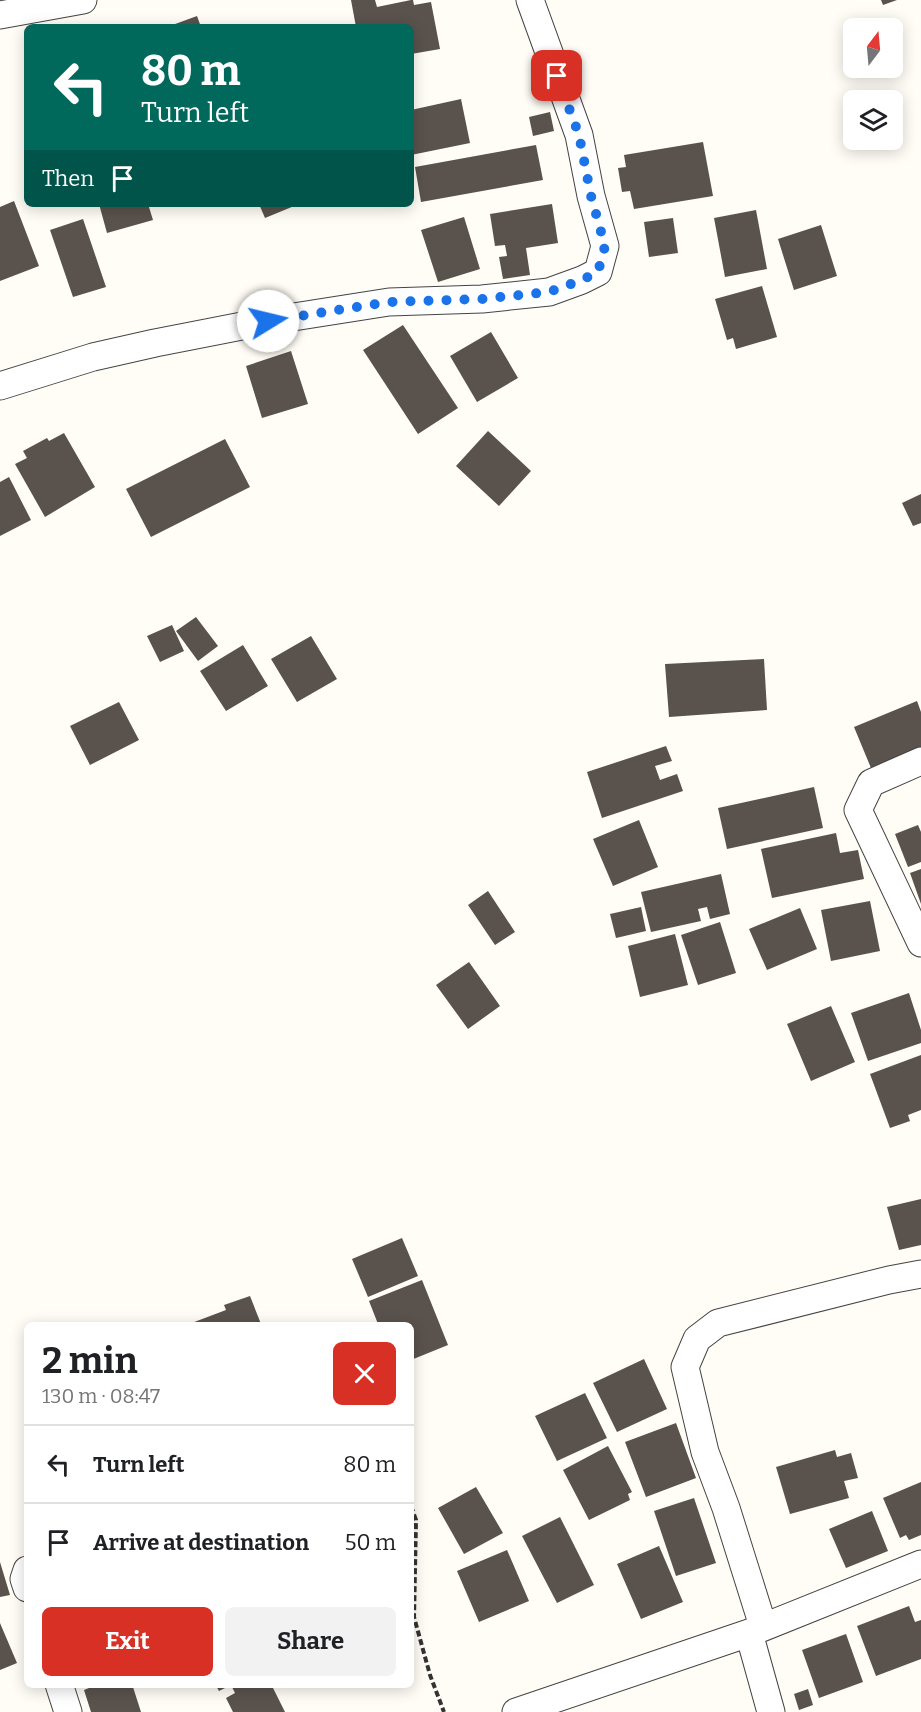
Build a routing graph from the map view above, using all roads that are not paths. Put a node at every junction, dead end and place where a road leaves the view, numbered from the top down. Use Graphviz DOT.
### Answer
graph roads {
  1 [pos="83,0"];
  2 [pos="530,0"];
  3 [pos="0,15"];
  4 [pos="0,386"];
  5 [pos="921,761"];
  6 [pos="921,943"];
  7 [pos="921,1274"];
  8 [pos="921,1564"];
  9 [pos="756,1629"];
  10 [pos="60,1688"];
  11 [pos="68,1712"];
  12 [pos="516,1712"];
  13 [pos="771,1712"];
  1 -- 3 [label="street"];
  2 -- 4 [label="street"];
  5 -- 6 [label="street"];
  7 -- 9 [label="street"];
  8 -- 9 [label="street"];
  9 -- 12 [label="street"];
  9 -- 13 [label="street"];
  10 -- 11 [label="street"];
}
